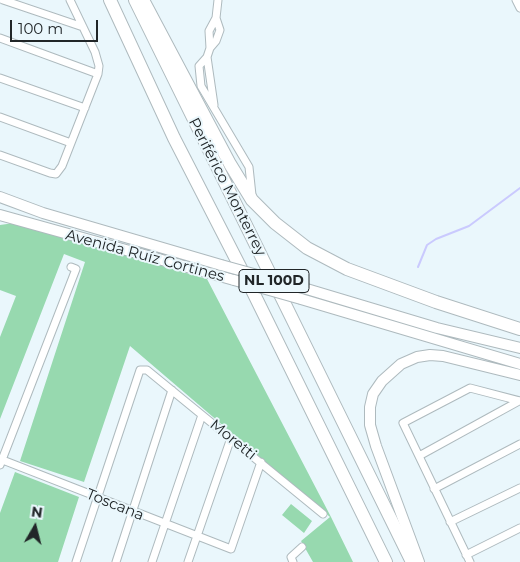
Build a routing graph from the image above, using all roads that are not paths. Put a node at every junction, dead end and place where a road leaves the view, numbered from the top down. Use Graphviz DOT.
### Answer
graph roads {
  1 [pos="3,0"];
  2 [pos="70,0"];
  3 [pos="110,0"];
  4 [pos="135,0"];
  5 [pos="143,0"];
  6 [pos="218,0"];
  7 [pos="516,0"];
  8 [pos="520,8"];
  9 [pos="83,27"];
  10 [pos="0,38"];
  11 [pos="207,57"];
  12 [pos="98,74"];
  13 [pos="0,78"];
  14 [pos="214,105"];
  15 [pos="85,108"];
  16 [pos="0,117"];
  17 [pos="71,143"];
  18 [pos="0,155"];
  19 [pos="0,197"];
  20 [pos="0,215"];
  21 [pos="71,267"];
  22 [pos="436,302"];
  23 [pos="496,321"];
  24 [pos="520,325"];
  25 [pos="520,329"];
  26 [pos="520,348"];
  27 [pos="520,364"];
  28 [pos="520,375"];
  29 [pos="172,390"];
  30 [pos="519,401"];
  31 [pos="202,415"];
  32 [pos="231,438"];
  33 [pos="520,444"];
  34 [pos="418,456"];
  35 [pos="1,462"];
  36 [pos="261,462"];
  37 [pos="520,488"];
  38 [pos="434,489"];
  39 [pos="96,498"];
  40 [pos="133,512"];
  41 [pos="323,514"];
  42 [pos="450,522"];
  43 [pos="165,525"];
  44 [pos="520,528"];
  45 [pos="196,536"];
  46 [pos="302,548"];
  47 [pos="468,559"];
  48 [pos="76,562"];
  49 [pos="116,562"];
  50 [pos="152,562"];
  51 [pos="188,562"];
  52 [pos="293,562"];
  53 [pos="386,562"];
  54 [pos="412,562"];
  55 [pos="419,562"];
  1 -- 9 [label="street"];
  2 -- 9 [label="street"];
  3 -- 53 [label="highway, Periférico Monterrey / NL 100D"];
  4 -- 54 [label="highway, Periférico Monterrey / NL 100D"];
  5 -- 22 [label="highway"];
  6 -- 11 [label="street"];
  7 -- 8 [label="street"];
  9 -- 12 [label="street"];
  10 -- 12 [label="street"];
  11 -- 14 [label="street"];
  11 -- 14 [label="street"];
  12 -- 15 [label="street"];
  13 -- 15 [label="street"];
  14 -- 22 [label="street"];
  15 -- 17 [label="street"];
  16 -- 17 [label="street"];
  17 -- 18 [label="street"];
  19 -- 26 [label="main road, Avenida Ruíz Cortines, bridge"];
  20 -- 27 [label="main road, Avenida Ruíz Cortines, bridge"];
  21 -- 35 [label="street"];
  22 -- 23 [label="highway"];
  23 -- 24 [label="street"];
  23 -- 25 [label="highway"];
  28 -- 55 [label="main road"];
  29 -- 31 [label="street, Moretti"];
  29 -- 39 [label="street, Moretti"];
  29 -- 40 [label="street"];
  30 -- 34 [label="street"];
  30 -- 34 [label="street"];
  31 -- 32 [label="street, Moretti"];
  31 -- 43 [label="street"];
  32 -- 36 [label="street, Moretti"];
  32 -- 45 [label="street"];
  33 -- 38 [label="street"];
  34 -- 38 [label="street"];
  35 -- 39 [label="street, Toscana"];
  36 -- 41 [label="street, Moretti"];
  36 -- 45 [label="street, Toscana"];
  37 -- 42 [label="street"];
  38 -- 42 [label="street"];
  39 -- 40 [label="street, Toscana"];
  39 -- 48 [label="street"];
  40 -- 43 [label="street, Toscana"];
  40 -- 49 [label="street"];
  42 -- 47 [label="street"];
  43 -- 45 [label="street, Toscana"];
  43 -- 50 [label="street"];
  44 -- 47 [label="street"];
  45 -- 51 [label="street"];
  46 -- 52 [label="street"];
}
